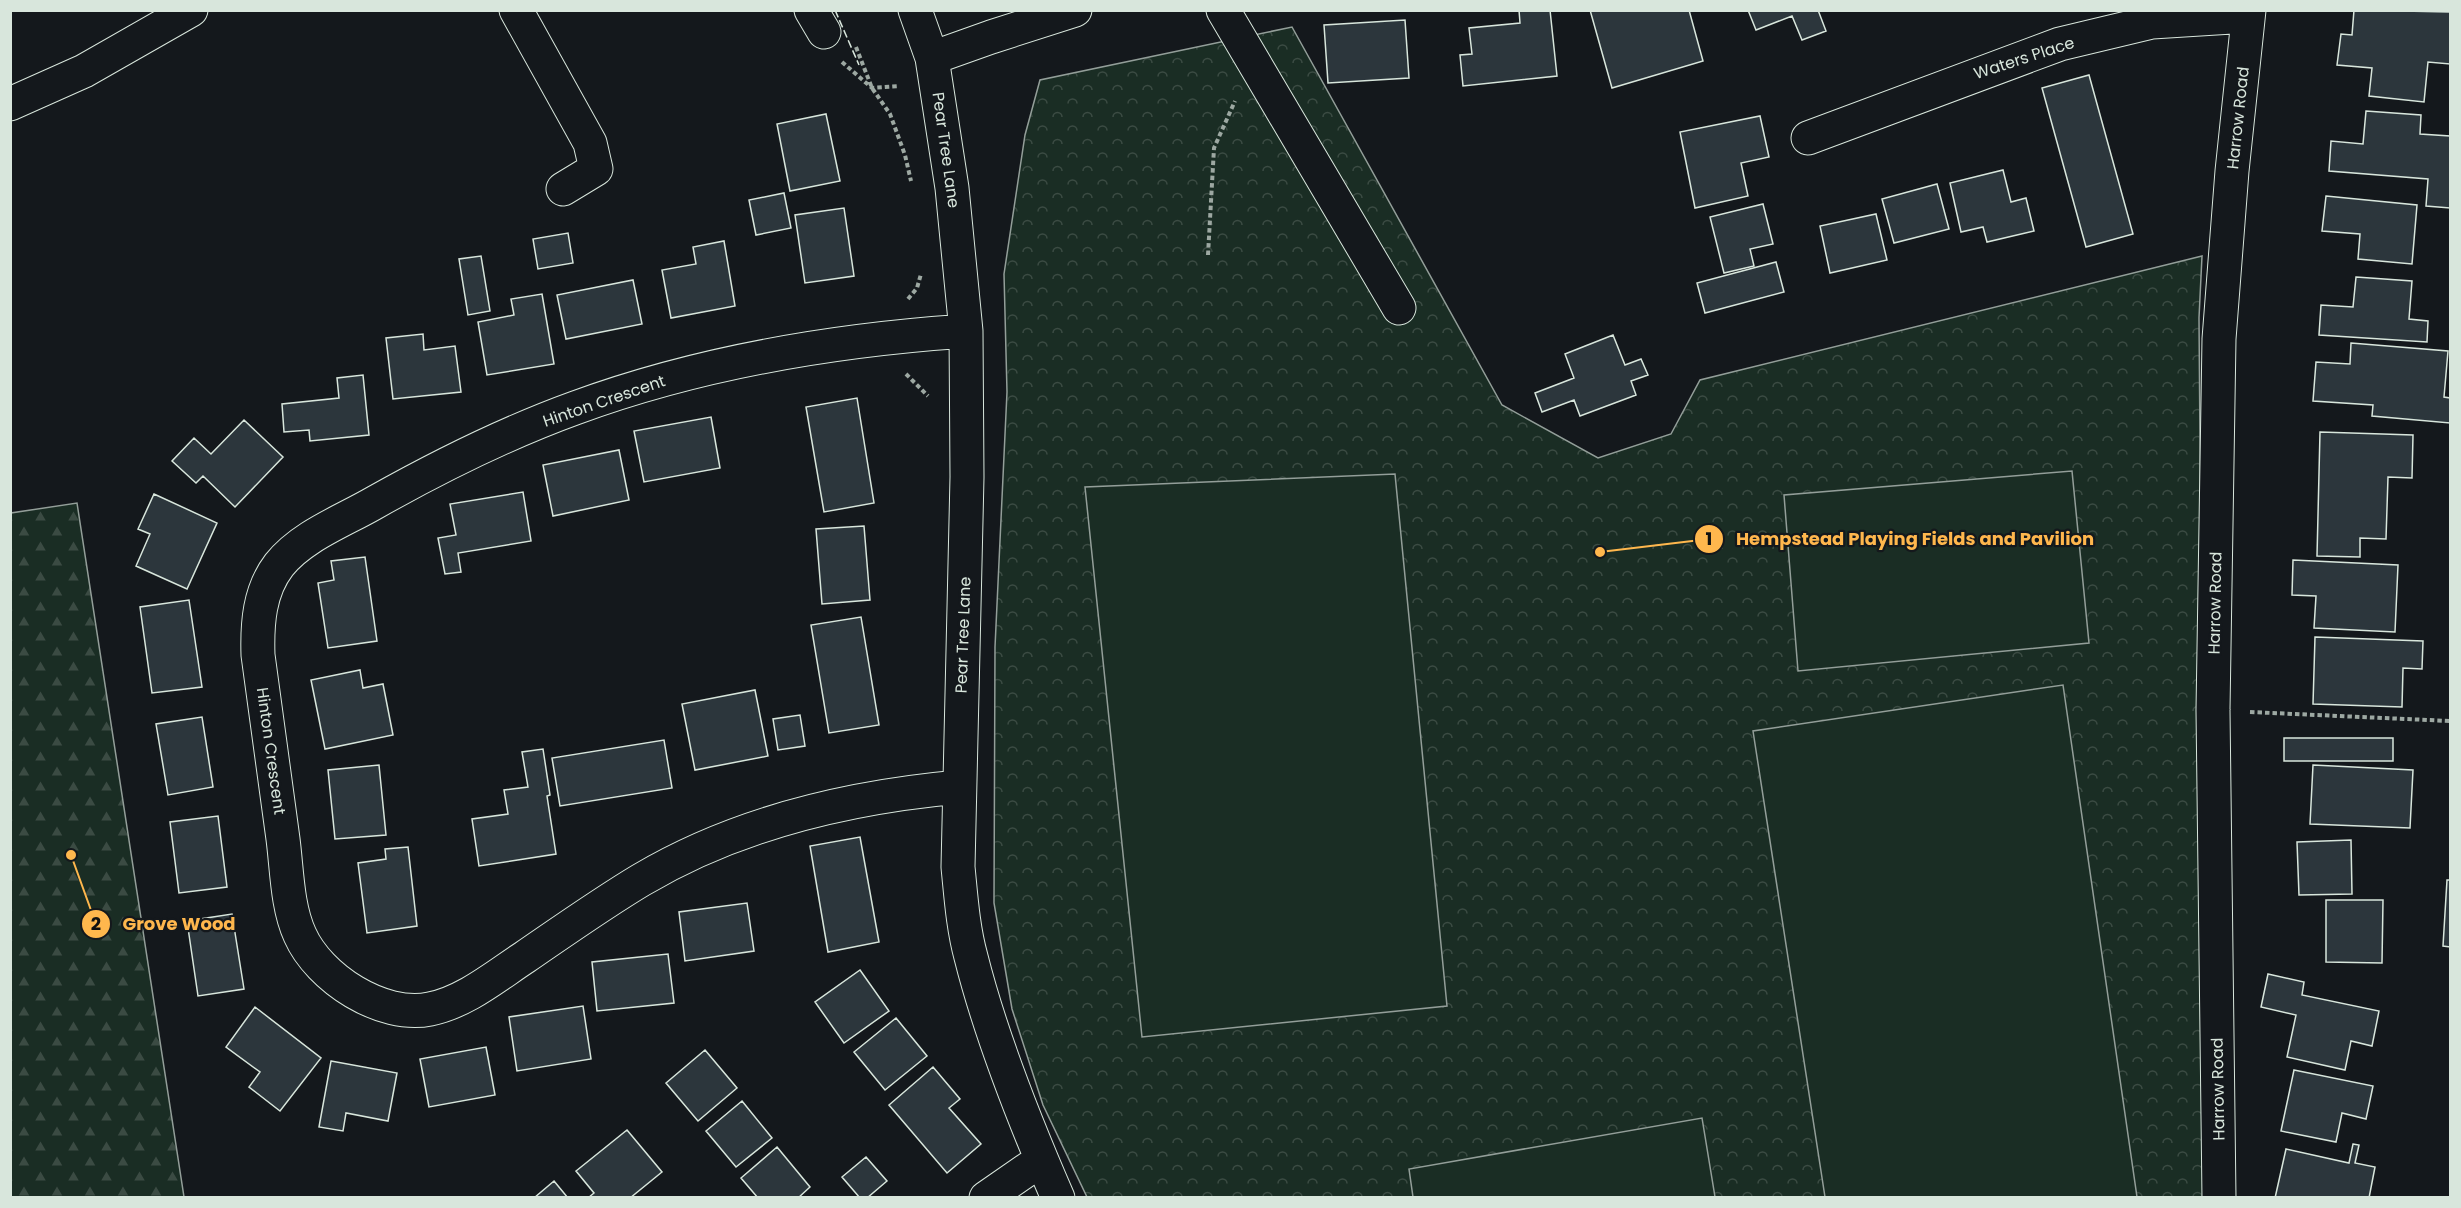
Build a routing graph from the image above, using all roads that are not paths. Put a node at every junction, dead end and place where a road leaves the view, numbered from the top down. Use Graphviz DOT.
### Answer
graph roads {
  1 [pos="191,10"];
  2 [pos="516,10"];
  3 [pos="915,10"];
  4 [pos="1075,10"];
  5 [pos="1223,10"];
  6 [pos="2249,13"];
  7 [pos="934,71"];
  8 [pos="10,104"];
  9 [pos="1808,138"];
  10 [pos="563,189"];
  11 [pos="1399,308"];
  12 [pos="966,331"];
  13 [pos="959,787"];
  14 [pos="1041,1160"];
  15 [pos="986,1197"];
  16 [pos="1058,1197"];
  17 [pos="2219,1197"];
  1 -- 8 [label="street"];
  2 -- 10 [label="street"];
  3 -- 7 [label="street, Pear Tree Lane"];
  4 -- 7 [label="street"];
  5 -- 11 [label="street"];
  6 -- 9 [label="street, Waters Place"];
  6 -- 17 [label="street, Harrow Road"];
  7 -- 12 [label="street, Pear Tree Lane"];
  12 -- 13 [label="street, Pear Tree Lane"];
  12 -- 13 [label="street, Hinton Crescent"];
  13 -- 14 [label="street, Pear Tree Lane"];
  14 -- 15 [label="street"];
  14 -- 16 [label="street, Pear Tree Lane"];
}
